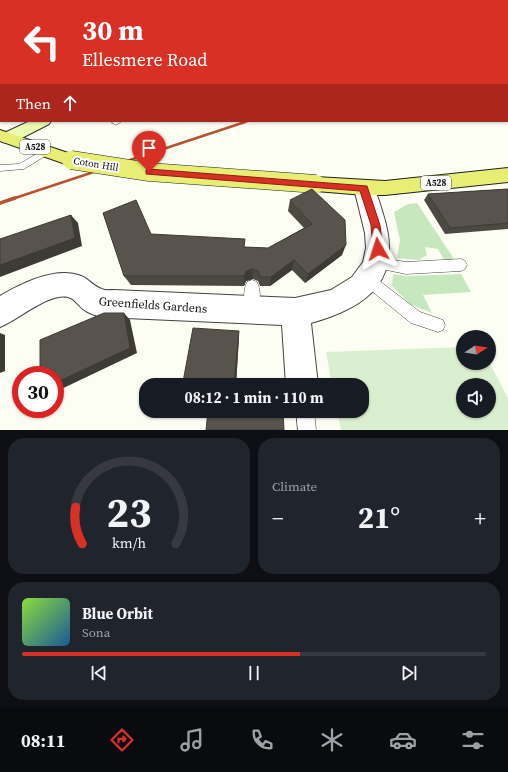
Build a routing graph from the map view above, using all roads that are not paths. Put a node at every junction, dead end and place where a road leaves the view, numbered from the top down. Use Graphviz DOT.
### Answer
graph roads {
  1 [pos="41,122"];
  2 [pos="4,136"];
  3 [pos="47,151"];
  4 [pos="0,168"];
  5 [pos="508,175"];
  6 [pos="364,188"];
  7 [pos="461,265"];
  8 [pos="372,271"];
  9 [pos="295,312"];
  10 [pos="0,313"];
  11 [pos="438,325"];
  12 [pos="302,378"];
  13 [pos="306,418"];
  14 [pos="307,430"];
  1 -- 2 [label="main road"];
  2 -- 3 [label="main road, Coton Hill / A528"];
  3 -- 4 [label="lane"];
  3 -- 6 [label="main road, Coton Hill / A528, bridge"];
  5 -- 6 [label="main road, A528"];
  6 -- 8 [label="street"];
  7 -- 8 [label="lane"];
  8 -- 9 [label="street, Greenfields Gardens"];
  8 -- 11 [label="lane"];
  9 -- 10 [label="street, Greenfields Gardens"];
  9 -- 12 [label="street"];
  13 -- 14 [label="lane"];
}
